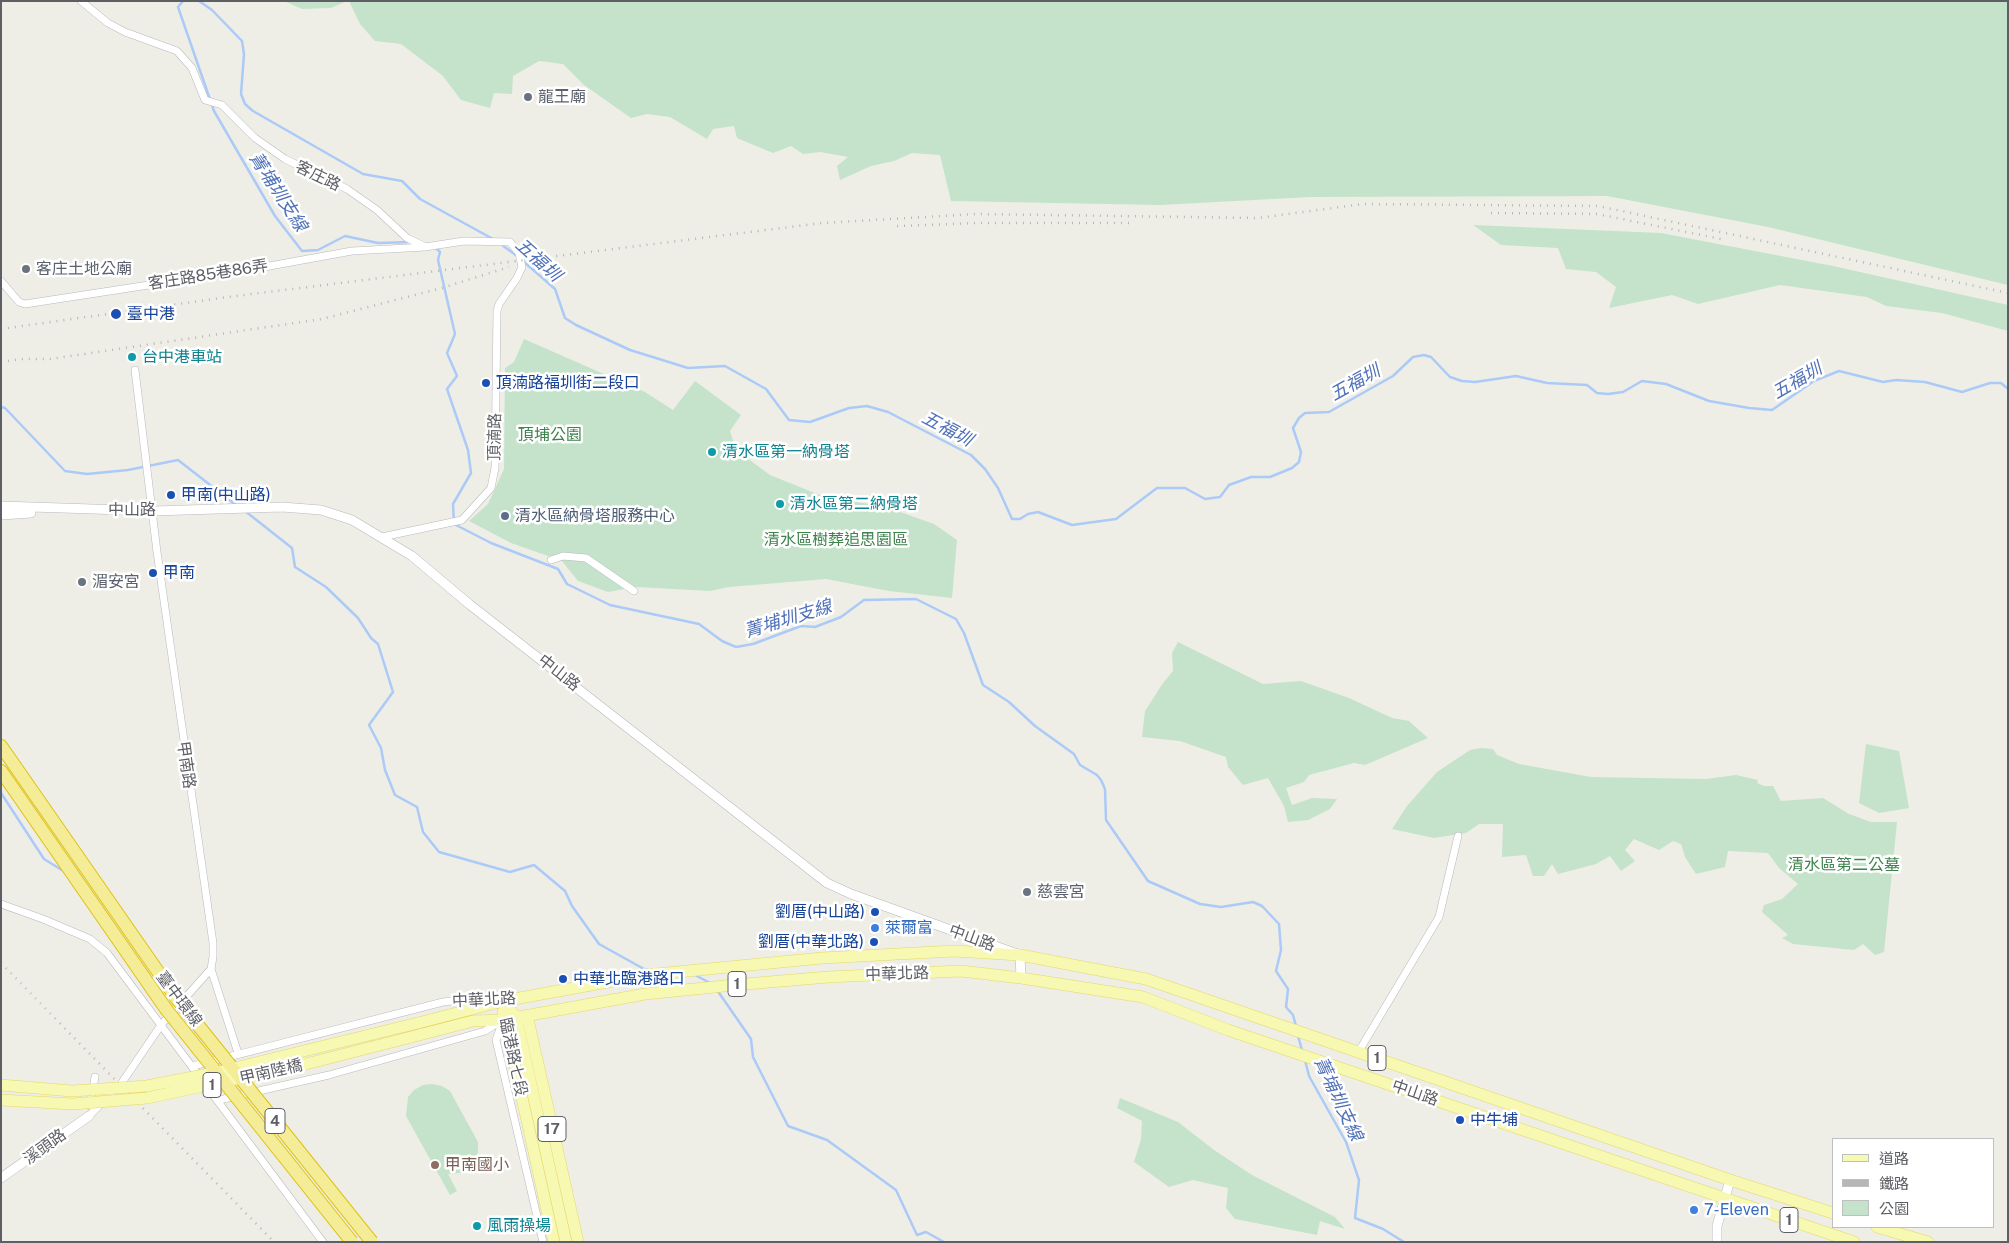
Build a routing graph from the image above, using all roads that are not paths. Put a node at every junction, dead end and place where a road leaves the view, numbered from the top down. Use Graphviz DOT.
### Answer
graph roads {
  1 [pos="81,1"];
  2 [pos="425,247"];
  3 [pos="1,281"];
  4 [pos="135,370"];
  5 [pos="1,506"];
  6 [pos="66,510"];
  7 [pos="153,511"];
  8 [pos="1,515"];
  9 [pos="382,537"];
  10 [pos="552,560"];
  11 [pos="634,590"];
  12 [pos="1,746"];
  13 [pos="1,771"];
  14 [pos="1458,836"];
  15 [pos="1,904"];
  16 [pos="1020,955"];
  17 [pos="211,970"];
  18 [pos="1021,978"];
  19 [pos="503,1001"];
  20 [pos="522,1016"];
  21 [pos="504,1020"];
  22 [pos="161,1025"];
  23 [pos="418,1029"];
  24 [pos="1359,1052"];
  25 [pos="238,1053"];
  26 [pos="193,1066"];
  27 [pos="95,1077"];
  28 [pos="1,1085"];
  29 [pos="1,1100"];
  30 [pos="219,1100"];
  31 [pos="89,1116"];
  32 [pos="1,1178"];
  33 [pos="1730,1180"];
  34 [pos="1723,1198"];
  35 [pos="1832,1213"];
  36 [pos="1880,1228"];
  37 [pos="323,1242"];
  38 [pos="352,1242"];
  39 [pos="372,1242"];
  40 [pos="543,1242"];
  41 [pos="554,1242"];
  42 [pos="566,1242"];
  43 [pos="578,1242"];
  44 [pos="1717,1242"];
  45 [pos="1854,1242"];
  46 [pos="1928,1242"];
  1 -- 2 [label="street, 客庄路"];
  2 -- 3 [label="street, 客庄路85巷86弄"];
  2 -- 9 [label="street, 頂湳路"];
  4 -- 7 [label="street, 甲南路"];
  5 -- 6 [label="street"];
  6 -- 7 [label="street, 中山路"];
  6 -- 8 [label="street"];
  7 -- 9 [label="street, 中山路"];
  7 -- 17 [label="street, 甲南路"];
  9 -- 16 [label="street, 中山路"];
  10 -- 11 [label="street"];
  12 -- 39 [label="highway, 臺中環線 / 4, bridge"];
  13 -- 38 [label="highway, 臺中環線 / 4, bridge"];
  14 -- 24 [label="street"];
  15 -- 22 [label="street"];
  16 -- 18 [label="street"];
  16 -- 19 [label="main road, 中華北路 / 1"];
  16 -- 24 [label="main road, 中山路 / 1"];
  17 -- 22 [label="street"];
  17 -- 25 [label="street"];
  18 -- 20 [label="main road, 中華北路 / 1"];
  18 -- 34 [label="main road, 中山路 / 1"];
  19 -- 20 [label="main road, 臨港路七段 / 17"];
  19 -- 21 [label="main road, 臨港路七段 / 17"];
  19 -- 23 [label="main road, 1"];
  19 -- 25 [label="street, 中華北路"];
  20 -- 21 [label="main road, 中華北路 / 1"];
  20 -- 42 [label="main road, 臨港路七段 / 17"];
  20 -- 43 [label="main road, 臨港路七段 / 17"];
  21 -- 23 [label="main road, 1"];
  21 -- 30 [label="street, 中華北路"];
  21 -- 40 [label="street"];
  21 -- 41 [label="main road, 臨港路七段 / 17"];
  22 -- 26 [label="street"];
  22 -- 31 [label="street"];
  23 -- 28 [label="main road, 甲南陸橋 / 1, bridge"];
  23 -- 29 [label="main road, 甲南陸橋 / 1, bridge"];
  24 -- 33 [label="main road, 中山路 / 1"];
  25 -- 26 [label="street, 中華北路"];
  26 -- 30 [label="street"];
  27 -- 31 [label="street"];
  30 -- 37 [label="street"];
  31 -- 32 [label="street, 溪頭路"];
  33 -- 34 [label="street"];
  33 -- 35 [label="main road, 中山路 / 1"];
  34 -- 44 [label="street"];
  34 -- 45 [label="main road, 中山路 / 1"];
  36 -- 46 [label="main road"];
}
